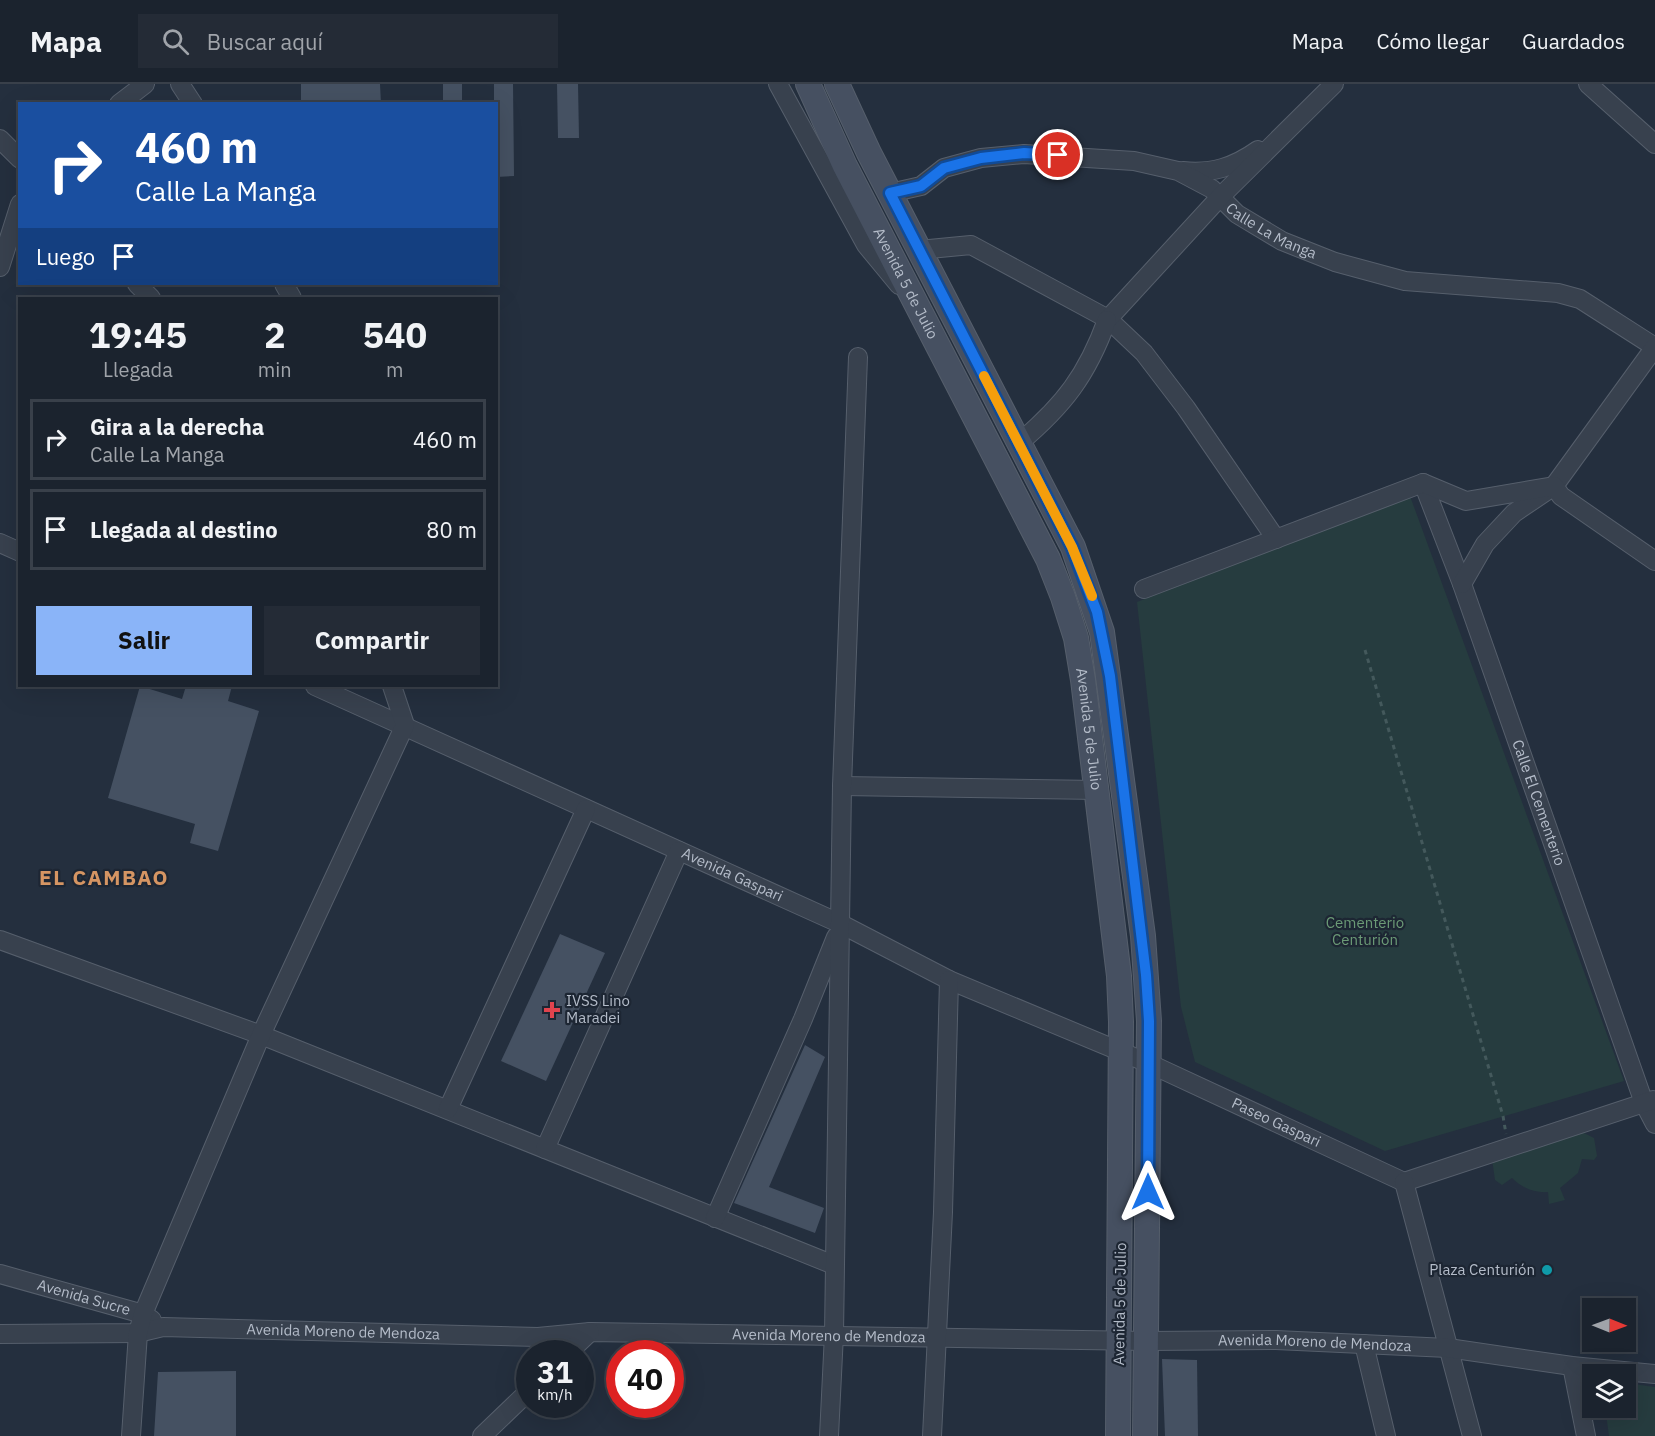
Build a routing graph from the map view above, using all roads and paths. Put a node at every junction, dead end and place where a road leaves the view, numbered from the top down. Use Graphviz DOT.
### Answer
graph roads {
  1 [pos="145,84"];
  2 [pos="180,84"];
  3 [pos="778,84"];
  4 [pos="808,84"];
  5 [pos="837,84"];
  6 [pos="1334,84"];
  7 [pos="1588,84"];
  8 [pos="122,102"];
  9 [pos="192,102"];
  10 [pos="1290,130"];
  11 [pos="0,139"];
  12 [pos="1655,144"];
  13 [pos="18,157"];
  14 [pos="1178,171"];
  15 [pos="890,193"];
  16 [pos="1220,197"];
  17 [pos="18,210"];
  18 [pos="919,250"];
  19 [pos="0,267"];
  20 [pos="138,285"];
  21 [pos="150,297"];
  22 [pos="922,314"];
  23 [pos="1108,319"];
  24 [pos="1655,347"];
  25 [pos="858,357"];
  26 [pos="1019,443"];
  27 [pos="1423,483"];
  28 [pos="1554,486"];
  29 [pos="1276,539"];
  30 [pos="0,543"];
  31 [pos="18,551"];
  32 [pos="1655,561"];
  33 [pos="1462,584"];
  34 [pos="1144,589"];
  35 [pos="1365,650"];
  36 [pos="317,687"];
  37 [pos="392,687"];
  38 [pos="405,726"];
  39 [pos="842,786"];
  40 [pos="1097,790"];
  41 [pos="585,809"];
  42 [pos="678,851"];
  43 [pos="841,924"];
  44 [pos="0,940"];
  45 [pos="950,980"];
  46 [pos="261,1035"];
  47 [pos="1121,1053"];
  48 [pos="1148,1063"];
  49 [pos="1649,1101"];
  50 [pos="448,1109"];
  51 [pos="1655,1124"];
  52 [pos="1508,1147"];
  53 [pos="545,1149"];
  54 [pos="1404,1182"];
  55 [pos="715,1218"];
  56 [pos="834,1265"];
  57 [pos="0,1274"];
  58 [pos="143,1314"];
  59 [pos="163,1328"];
  60 [pos="590,1332"];
  61 [pos="138,1333"];
  62 [pos="0,1334"];
  63 [pos="834,1334"];
  64 [pos="938,1336"];
  65 [pos="1119,1339"];
  66 [pos="582,1340"];
  67 [pos="1147,1341"];
  68 [pos="1364,1344"];
  69 [pos="1448,1348"];
  70 [pos="1572,1366"];
  71 [pos="1655,1374"];
  72 [pos="516,1403"];
  73 [pos="131,1436"];
  74 [pos="482,1436"];
  75 [pos="830,1436"];
  76 [pos="932,1436"];
  77 [pos="1118,1436"];
  78 [pos="1146,1436"];
  79 [pos="1386,1436"];
  80 [pos="1472,1436"];
  81 [pos="1586,1436"];
  1 -- 8 [label="street"];
  2 -- 9 [label="street"];
  3 -- 22 [label="street"];
  4 -- 22 [label="street, Avenida 5 de Julio"];
  5 -- 15 [label="street, Avenida 5 de Julio"];
  6 -- 10 [label="street"];
  7 -- 12 [label="street"];
  10 -- 14 [label="street"];
  10 -- 16 [label="street"];
  11 -- 13 [label="street"];
  14 -- 15 [label="street, Calle La Manga"];
  14 -- 16 [label="street, Calle La Manga"];
  15 -- 18 [label="street, Avenida 5 de Julio"];
  16 -- 23 [label="street"];
  16 -- 24 [label="street, Calle La Manga"];
  17 -- 19 [label="street"];
  18 -- 23 [label="street"];
  18 -- 26 [label="street, Avenida 5 de Julio"];
  20 -- 21 [label="street"];
  22 -- 40 [label="street, Avenida 5 de Julio"];
  23 -- 26 [label="street"];
  23 -- 29 [label="street"];
  24 -- 28 [label="street"];
  25 -- 39 [label="street"];
  26 -- 48 [label="street, Avenida 5 de Julio"];
  27 -- 28 [label="street"];
  27 -- 29 [label="street"];
  27 -- 33 [label="street, Calle El Cementerio"];
  28 -- 32 [label="street"];
  28 -- 33 [label="street"];
  29 -- 34 [label="street"];
  30 -- 31 [label="street"];
  33 -- 49 [label="street, Calle El Cementerio"];
  35 -- 52 [label="path"];
  36 -- 38 [label="street, Avenida Gaspari"];
  37 -- 38 [label="street"];
  38 -- 41 [label="street, Avenida Gaspari"];
  38 -- 46 [label="street"];
  39 -- 40 [label="street"];
  39 -- 43 [label="street"];
  40 -- 47 [label="street, Avenida 5 de Julio"];
  41 -- 42 [label="street, Avenida Gaspari"];
  41 -- 50 [label="street"];
  42 -- 43 [label="street, Avenida Gaspari"];
  42 -- 53 [label="street"];
  43 -- 45 [label="street, Avenida Gaspari"];
  43 -- 55 [label="street"];
  43 -- 56 [label="street"];
  44 -- 46 [label="street"];
  45 -- 47 [label="street, Avenida Gaspari"];
  45 -- 64 [label="street"];
  46 -- 50 [label="street"];
  46 -- 58 [label="street"];
  47 -- 48 [label="street, Avenida Gaspari"];
  47 -- 65 [label="street, Avenida 5 de Julio"];
  48 -- 54 [label="street, Paseo Gaspari"];
  48 -- 67 [label="street, Avenida 5 de Julio"];
  49 -- 51 [label="street, Calle El Cementerio"];
  49 -- 52 [label="street"];
  50 -- 53 [label="street"];
  52 -- 54 [label="street"];
  53 -- 55 [label="street"];
  54 -- 69 [label="street"];
  55 -- 56 [label="street"];
  56 -- 63 [label="street"];
  57 -- 58 [label="street, Avenida Sucre"];
  58 -- 59 [label="street, Avenida Sucre"];
  58 -- 61 [label="street"];
  59 -- 60 [label="street, Avenida Moreno de Mendoza"];
  59 -- 61 [label="street, Avenida Moreno de Mendoza"];
  60 -- 63 [label="street, Avenida Moreno de Mendoza"];
  60 -- 66 [label="street"];
  61 -- 62 [label="street, Avenida Moreno de Mendoza"];
  61 -- 73 [label="street"];
  63 -- 64 [label="street, Avenida Moreno de Mendoza"];
  63 -- 75 [label="street"];
  64 -- 65 [label="street, Avenida Moreno de Mendoza"];
  64 -- 76 [label="street"];
  65 -- 67 [label="street, Avenida Moreno de Mendoza"];
  65 -- 77 [label="street, Avenida 5 de Julio"];
  67 -- 68 [label="street, Avenida Moreno de Mendoza"];
  67 -- 78 [label="street, Avenida 5 de Julio"];
  68 -- 69 [label="street, Avenida Moreno de Mendoza"];
  68 -- 79 [label="street"];
  69 -- 70 [label="street, Avenida Moreno de Mendoza"];
  69 -- 80 [label="street"];
  70 -- 71 [label="street, Avenida Moreno de Mendoza"];
  70 -- 81 [label="street"];
  72 -- 74 [label="street"];
}
